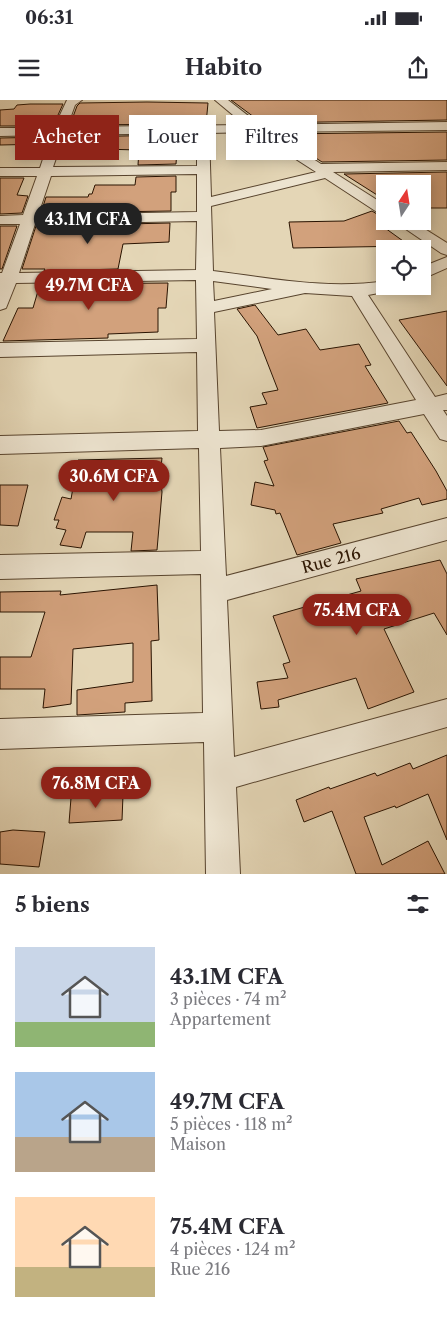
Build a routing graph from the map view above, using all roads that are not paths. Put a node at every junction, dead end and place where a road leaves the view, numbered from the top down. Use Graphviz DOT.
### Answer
graph roads {
  1 [pos="76,100"];
  2 [pos="221,100"];
  3 [pos="65,115"];
  4 [pos="240,115"];
  5 [pos="447,126"];
  6 [pos="317,127"];
  7 [pos="0,132"];
  8 [pos="15,132"];
  9 [pos="49,160"];
  10 [pos="203,160"];
  11 [pos="304,160"];
  12 [pos="447,166"];
  13 [pos="203,170"];
  14 [pos="321,171"];
  15 [pos="0,172"];
  16 [pos="45,172"];
  17 [pos="376,205"];
  18 [pos="204,210"];
  19 [pos="29,219"];
  20 [pos="0,220"];
  21 [pos="415,230"];
  22 [pos="447,250"];
  23 [pos="447,262"];
  24 [pos="431,270"];
  25 [pos="205,275"];
  26 [pos="4,278"];
  27 [pos="305,288"];
  28 [pos="376,288"];
  29 [pos="357,291"];
  30 [pos="0,304"];
  31 [pos="205,308"];
  32 [pos="207,345"];
  33 [pos="0,350"];
  34 [pos="439,404"];
  35 [pos="447,433"];
  36 [pos="210,441"];
  37 [pos="0,445"];
  38 [pos="447,529"];
  39 [pos="214,562"];
  40 [pos="0,567"];
  41 [pos="214,591"];
  42 [pos="447,713"];
  43 [pos="219,727"];
  44 [pos="0,734"];
  45 [pos="220,776"];
  46 [pos="223,874"];
  1 -- 3 [label="street"];
  2 -- 4 [label="street"];
  5 -- 6 [label="street"];
  7 -- 8 [label="street"];
  9 -- 16 [label="street"];
  10 -- 13 [label="street"];
  11 -- 14 [label="street"];
  12 -- 14 [label="street"];
  13 -- 16 [label="street"];
  13 -- 18 [label="street"];
  14 -- 17 [label="street"];
  14 -- 18 [label="street"];
  15 -- 16 [label="street"];
  16 -- 19 [label="street"];
  18 -- 19 [label="street"];
  18 -- 25 [label="street"];
  19 -- 20 [label="street"];
  19 -- 26 [label="street"];
  21 -- 22 [label="street"];
  23 -- 24 [label="street"];
  25 -- 26 [label="street"];
  25 -- 27 [label="street"];
  25 -- 31 [label="street"];
  26 -- 30 [label="street"];
  27 -- 29 [label="street"];
  27 -- 31 [label="street"];
  28 -- 29 [label="street"];
  29 -- 34 [label="street"];
  31 -- 32 [label="street"];
  32 -- 33 [label="street"];
  32 -- 36 [label="street"];
  34 -- 35 [label="street"];
  34 -- 36 [label="street"];
  36 -- 37 [label="street"];
  36 -- 39 [label="street"];
  38 -- 41 [label="street, Rue 216"];
  39 -- 40 [label="street"];
  39 -- 41 [label="street"];
  41 -- 43 [label="street"];
  42 -- 45 [label="street"];
  43 -- 44 [label="street"];
  43 -- 45 [label="street"];
  45 -- 46 [label="street"];
}
